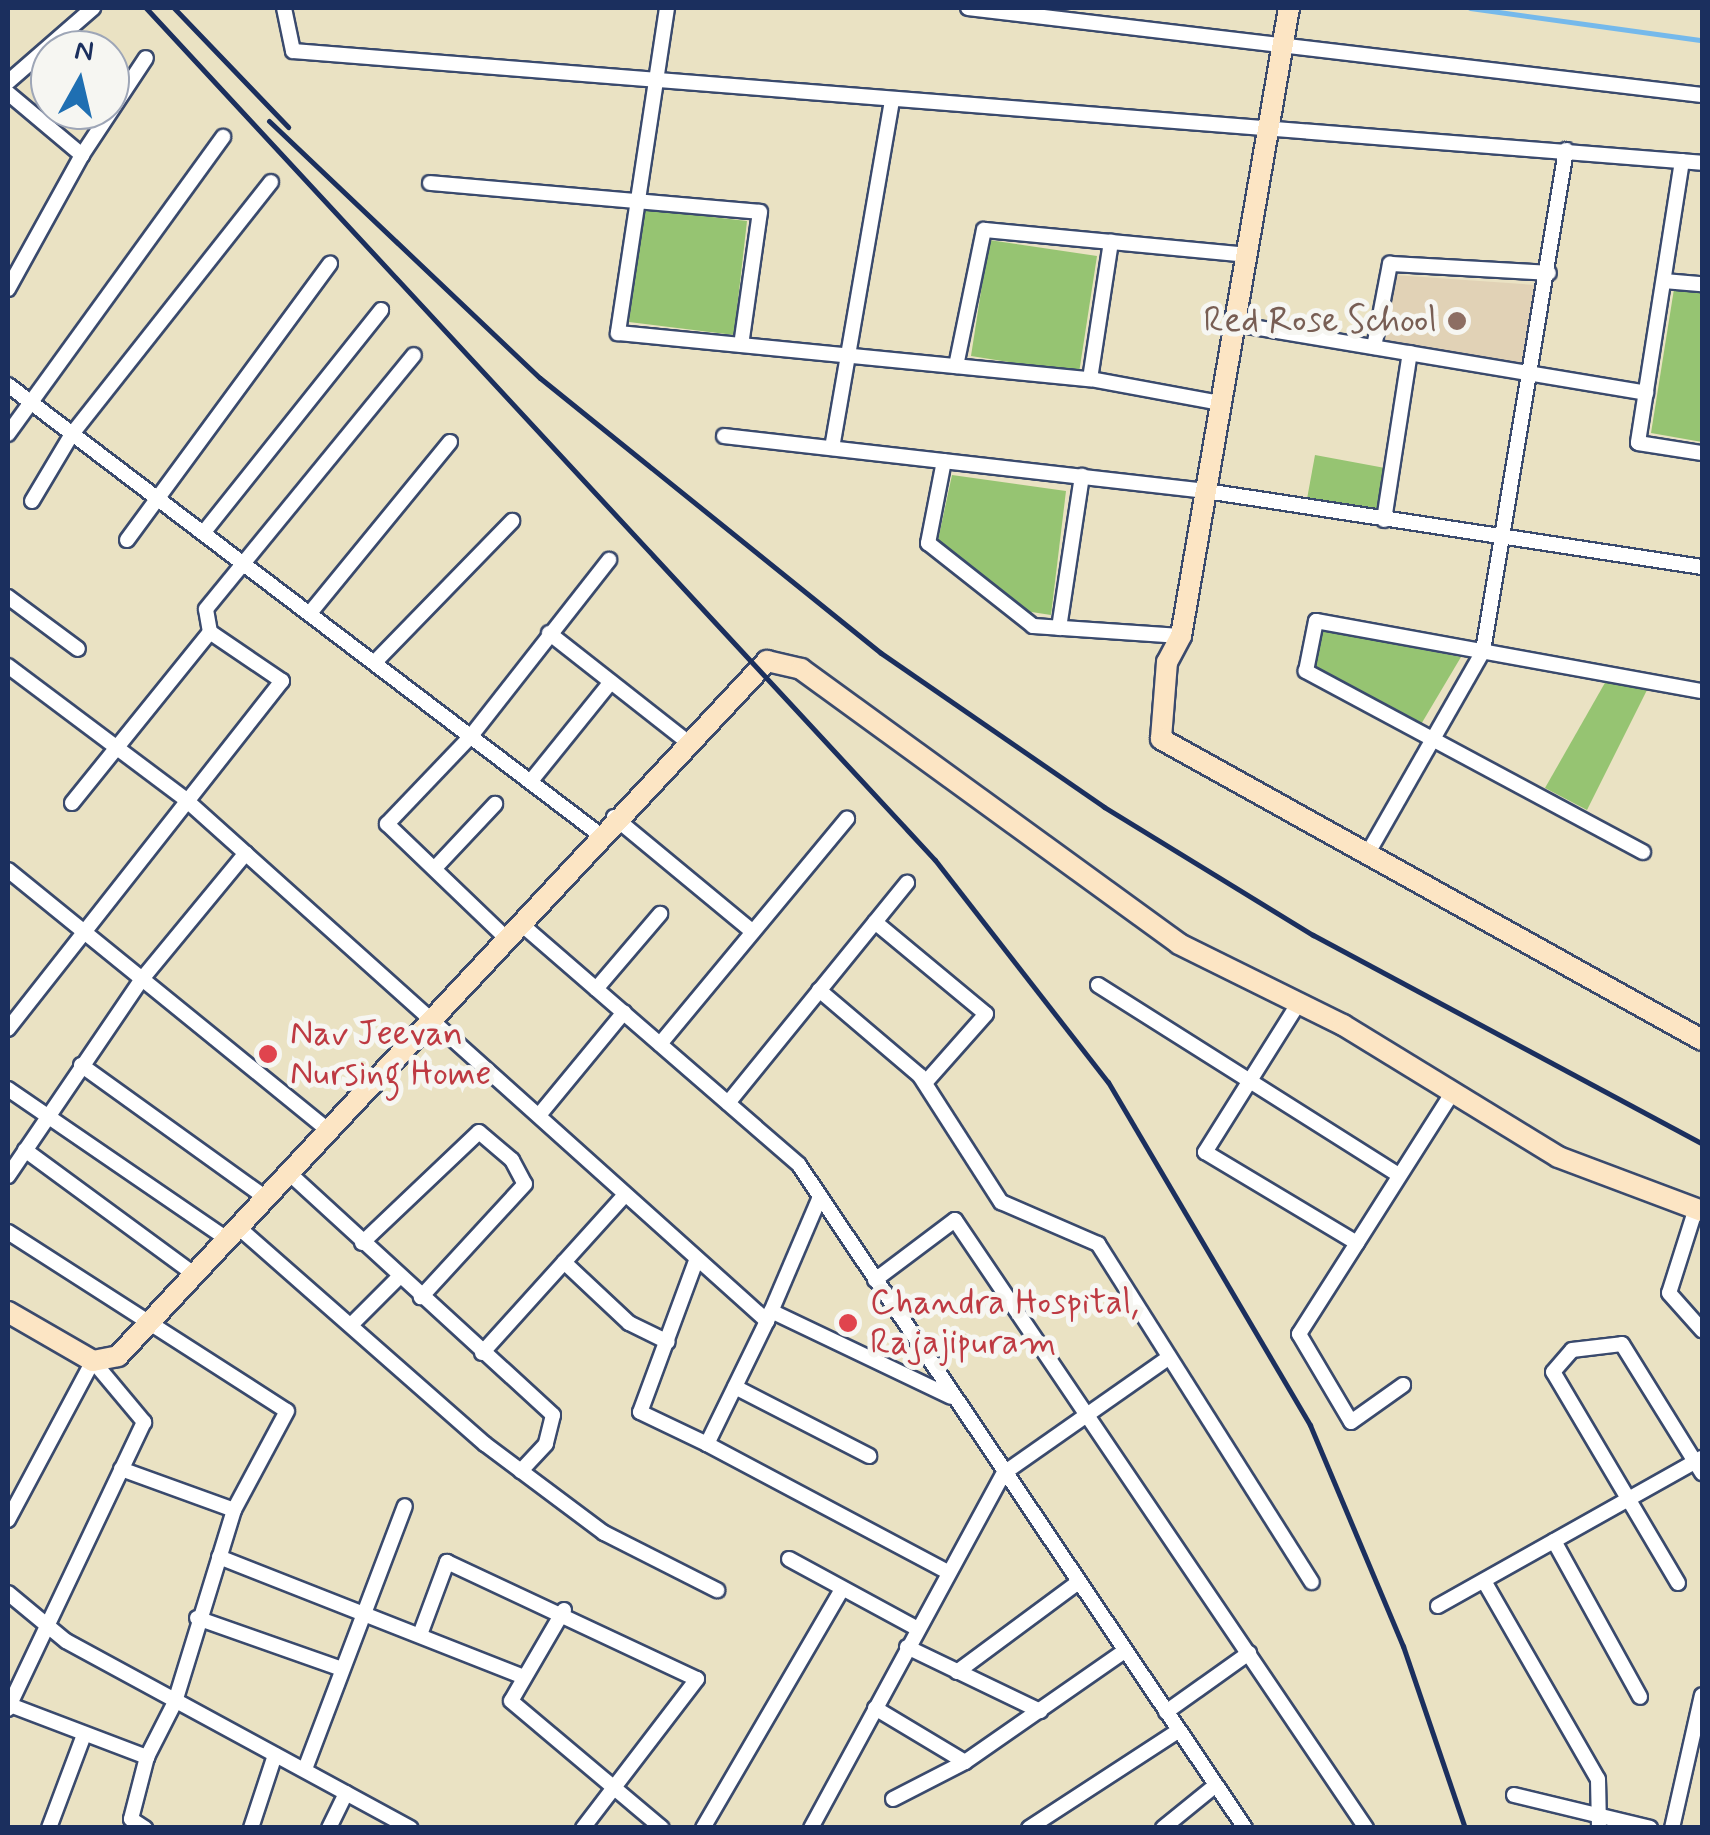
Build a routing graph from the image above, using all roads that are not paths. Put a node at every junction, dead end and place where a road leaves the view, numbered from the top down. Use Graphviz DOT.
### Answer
graph roads {
  1 [pos="93,8"];
  2 [pos="284,8"];
  3 [pos="666,8"];
  4 [pos="968,8"];
  5 [pos="1289,8"];
  6 [pos="1283,41"];
  7 [pos="146,58"];
  8 [pos="653,80"];
  9 [pos="8,82"];
  10 [pos="8,93"];
  11 [pos="1702,95"];
  12 [pos="892,100"];
  13 [pos="1268,128"];
  14 [pos="223,136"];
  15 [pos="1566,150"];
  16 [pos="82,155"];
  17 [pos="1682,161"];
  18 [pos="1702,164"];
  19 [pos="271,182"];
  20 [pos="430,183"];
  21 [pos="636,202"];
  22 [pos="1111,242"];
  23 [pos="1247,255"];
  24 [pos="330,264"];
  25 [pos="1549,273"];
  26 [pos="1664,281"];
  27 [pos="1702,284"];
  28 [pos="8,289"];
  29 [pos="381,310"];
  30 [pos="1235,324"];
  31 [pos="741,345"];
  32 [pos="1374,348"];
  33 [pos="1410,354"];
  34 [pos="414,355"];
  35 [pos="848,356"];
  36 [pos="956,366"];
  37 [pos="1532,374"];
  38 [pos="1090,379"];
  39 [pos="8,386"];
  40 [pos="1646,393"];
  41 [pos="29,402"];
  42 [pos="1221,403"];
  43 [pos="8,434"];
  44 [pos="72,434"];
  45 [pos="724,436"];
  46 [pos="450,442"];
  47 [pos="832,448"];
  48 [pos="1702,452"];
  49 [pos="944,461"];
  50 [pos="1082,476"];
  51 [pos="1206,490"];
  52 [pos="158,498"];
  53 [pos="32,501"];
  54 [pos="1384,520"];
  55 [pos="512,521"];
  56 [pos="204,532"];
  57 [pos="126,540"];
  58 [pos="1505,540"];
  59 [pos="608,560"];
  60 [pos="247,564"];
  61 [pos="1702,568"];
  62 [pos="8,597"];
  63 [pos="310,613"];
  64 [pos="1059,628"];
  65 [pos="210,632"];
  66 [pos="549,632"];
  67 [pos="1181,636"];
  68 [pos="78,649"];
  69 [pos="1483,651"];
  70 [pos="375,662"];
  71 [pos="8,666"];
  72 [pos="611,682"];
  73 [pos="1702,691"];
  74 [pos="472,736"];
  75 [pos="685,740"];
  76 [pos="1431,743"];
  77 [pos="118,746"];
  78 [pos="530,781"];
  79 [pos="185,799"];
  80 [pos="72,803"];
  81 [pos="494,804"];
  82 [pos="614,817"];
  83 [pos="847,819"];
  84 [pos="599,834"];
  85 [pos="1643,852"];
  86 [pos="246,853"];
  87 [pos="1368,853"];
  88 [pos="435,868"];
  89 [pos="8,870"];
  90 [pos="907,883"];
  91 [pos="660,914"];
  92 [pos="875,922"];
  93 [pos="84,926"];
  94 [pos="513,931"];
  95 [pos="753,932"];
  96 [pos="142,979"];
  97 [pos="1098,986"];
  98 [pos="596,989"];
  99 [pos="820,990"];
  100 [pos="1298,1004"];
  101 [pos="624,1012"];
  102 [pos="433,1018"];
  103 [pos="9,1023"];
  104 [pos="1702,1040"];
  105 [pos="660,1044"];
  106 [pos="81,1065"];
  107 [pos="1252,1078"];
  108 [pos="925,1083"];
  109 [pos="8,1089"];
  110 [pos="1451,1095"];
  111 [pos="728,1104"];
  112 [pos="540,1114"];
  113 [pos="47,1117"];
  114 [pos="327,1130"];
  115 [pos="25,1150"];
  116 [pos="289,1173"];
  117 [pos="1398,1175"];
  118 [pos="8,1176"];
  119 [pos="624,1194"];
  120 [pos="266,1198"];
  121 [pos="820,1198"];
  122 [pos="1699,1210"];
  123 [pos="8,1232"];
  124 [pos="233,1233"];
  125 [pos="1357,1243"];
  126 [pos="362,1244"];
  127 [pos="696,1261"];
  128 [pos="564,1262"];
  129 [pos="195,1274"];
  130 [pos="396,1280"];
  131 [pos="874,1280"];
  132 [pos="421,1297"];
  133 [pos="8,1312"];
  134 [pos="769,1316"];
  135 [pos="153,1319"];
  136 [pos="352,1325"];
  137 [pos="1702,1330"];
  138 [pos="668,1342"];
  139 [pos="482,1353"];
  140 [pos="1167,1360"];
  141 [pos="93,1361"];
  142 [pos="1403,1386"];
  143 [pos="735,1387"];
  144 [pos="954,1399"];
  145 [pos="1087,1415"];
  146 [pos="708,1444"];
  147 [pos="868,1456"];
  148 [pos="1700,1464"];
  149 [pos="122,1470"];
  150 [pos="521,1471"];
  151 [pos="1004,1473"];
  152 [pos="1622,1502"];
  153 [pos="405,1506"];
  154 [pos="234,1510"];
  155 [pos="8,1520"];
  156 [pos="1554,1541"];
  157 [pos="218,1557"];
  158 [pos="788,1559"];
  159 [pos="948,1572"];
  160 [pos="1484,1580"];
  161 [pos="1312,1582"];
  162 [pos="1678,1583"];
  163 [pos="1076,1584"];
  164 [pos="842,1589"];
  165 [pos="717,1590"];
  166 [pos="8,1592"];
  167 [pos="1438,1606"];
  168 [pos="365,1609"];
  169 [pos="564,1610"];
  170 [pos="197,1618"];
  171 [pos="48,1625"];
  172 [pos="918,1629"];
  173 [pos="421,1632"];
  174 [pos="907,1647"];
  175 [pos="1123,1652"];
  176 [pos="1249,1652"];
  177 [pos="340,1668"];
  178 [pos="957,1672"];
  179 [pos="523,1676"];
  180 [pos="1702,1695"];
  181 [pos="1640,1697"];
  182 [pos="175,1702"];
  183 [pos="9,1707"];
  184 [pos="875,1708"];
  185 [pos="1040,1711"];
  186 [pos="1166,1712"];
  187 [pos="1178,1731"];
  188 [pos="84,1735"];
  189 [pos="275,1755"];
  190 [pos="147,1757"];
  191 [pos="965,1762"];
  192 [pos="305,1770"];
  193 [pos="611,1784"];
  194 [pos="1216,1785"];
  195 [pos="346,1794"];
  196 [pos="1514,1795"];
  197 [pos="894,1799"];
  198 [pos="1601,1821"];
  199 [pos="49,1828"];
  200 [pos="145,1828"];
  201 [pos="250,1828"];
  202 [pos="329,1828"];
  203 [pos="410,1828"];
  204 [pos="583,1828"];
  205 [pos="662,1828"];
  206 [pos="704,1828"];
  207 [pos="810,1828"];
  208 [pos="1029,1828"];
  209 [pos="1163,1828"];
  210 [pos="1244,1828"];
  211 [pos="1366,1828"];
  212 [pos="1650,1828"];
  213 [pos="1672,1828"];
  1 -- 9 [label="street"];
  2 -- 8 [label="street"];
  3 -- 8 [label="street"];
  4 -- 6 [label="street"];
  5 -- 6 [label="street"];
  6 -- 11 [label="street"];
  6 -- 13 [label="street"];
  7 -- 16 [label="street"];
  8 -- 12 [label="street"];
  8 -- 21 [label="street"];
  10 -- 16 [label="street"];
  12 -- 13 [label="street"];
  12 -- 35 [label="street"];
  13 -- 15 [label="street"];
  13 -- 23 [label="street"];
  14 -- 41 [label="street"];
  15 -- 17 [label="street"];
  15 -- 25 [label="street"];
  16 -- 28 [label="street"];
  17 -- 18 [label="street"];
  17 -- 26 [label="street"];
  19 -- 44 [label="street"];
  20 -- 21 [label="street"];
  21 -- 31 [label="street"];
  21 -- 31 [label="street"];
  22 -- 23 [label="street"];
  22 -- 36 [label="street"];
  22 -- 38 [label="street"];
  23 -- 30 [label="street"];
  24 -- 52 [label="street"];
  25 -- 32 [label="street"];
  25 -- 37 [label="street"];
  26 -- 27 [label="street"];
  26 -- 40 [label="street"];
  29 -- 56 [label="street"];
  30 -- 32 [label="street"];
  30 -- 42 [label="street"];
  31 -- 35 [label="street"];
  32 -- 33 [label="street"];
  33 -- 37 [label="street"];
  33 -- 54 [label="street"];
  34 -- 60 [label="street"];
  35 -- 36 [label="street"];
  35 -- 47 [label="street"];
  36 -- 38 [label="street"];
  37 -- 40 [label="street"];
  37 -- 58 [label="street"];
  38 -- 42 [label="street"];
  39 -- 41 [label="street"];
  40 -- 48 [label="street"];
  41 -- 43 [label="street"];
  41 -- 44 [label="street"];
  42 -- 51 [label="street"];
  44 -- 52 [label="street"];
  44 -- 53 [label="street"];
  45 -- 47 [label="street"];
  46 -- 63 [label="street"];
  47 -- 49 [label="street"];
  49 -- 50 [label="street"];
  49 -- 64 [label="street"];
  50 -- 51 [label="street"];
  50 -- 64 [label="street"];
  51 -- 54 [label="street"];
  51 -- 67 [label="street"];
  52 -- 56 [label="street"];
  52 -- 57 [label="street"];
  54 -- 58 [label="street"];
  55 -- 70 [label="street"];
  56 -- 60 [label="street"];
  58 -- 61 [label="street"];
  58 -- 69 [label="street"];
  59 -- 66 [label="street"];
  60 -- 63 [label="street"];
  60 -- 65 [label="street"];
  62 -- 68 [label="street"];
  63 -- 70 [label="street"];
  64 -- 67 [label="street"];
  65 -- 77 [label="street"];
  65 -- 79 [label="street"];
  66 -- 72 [label="street"];
  66 -- 74 [label="street"];
  67 -- 87 [label="street"];
  69 -- 73 [label="street"];
  69 -- 76 [label="street"];
  69 -- 76 [label="street"];
  70 -- 74 [label="street"];
  71 -- 77 [label="street"];
  72 -- 75 [label="street"];
  72 -- 78 [label="street"];
  74 -- 78 [label="street"];
  74 -- 88 [label="street"];
  75 -- 82 [label="street"];
  75 -- 100 [label="street"];
  76 -- 85 [label="street"];
  76 -- 87 [label="street"];
  77 -- 79 [label="street"];
  77 -- 80 [label="street"];
  78 -- 84 [label="street"];
  79 -- 86 [label="street"];
  79 -- 93 [label="street"];
  81 -- 88 [label="street"];
  82 -- 84 [label="street"];
  82 -- 95 [label="street"];
  83 -- 95 [label="street"];
  84 -- 94 [label="street"];
  86 -- 96 [label="street"];
  86 -- 102 [label="street"];
  87 -- 104 [label="street"];
  88 -- 94 [label="street"];
  89 -- 93 [label="street"];
  90 -- 92 [label="street"];
  91 -- 98 [label="street"];
  92 -- 99 [label="street"];
  92 -- 108 [label="street"];
  93 -- 96 [label="street"];
  93 -- 103 [label="street"];
  94 -- 98 [label="street"];
  94 -- 102 [label="street"];
  95 -- 105 [label="street"];
  96 -- 106 [label="street"];
  96 -- 114 [label="street"];
  97 -- 107 [label="street"];
  98 -- 101 [label="street"];
  99 -- 108 [label="street"];
  99 -- 111 [label="street"];
  100 -- 107 [label="street"];
  100 -- 110 [label="street"];
  101 -- 105 [label="street"];
  101 -- 112 [label="street"];
  102 -- 112 [label="street"];
  102 -- 114 [label="street"];
  105 -- 111 [label="street"];
  106 -- 113 [label="street"];
  106 -- 120 [label="street"];
  107 -- 117 [label="street"];
  107 -- 125 [label="street"];
  108 -- 140 [label="street"];
  109 -- 113 [label="street"];
  110 -- 117 [label="street"];
  110 -- 122 [label="street"];
  111 -- 121 [label="street"];
  112 -- 119 [label="street"];
  113 -- 115 [label="street"];
  113 -- 124 [label="street"];
  114 -- 116 [label="street"];
  115 -- 118 [label="street"];
  115 -- 129 [label="street"];
  116 -- 120 [label="street"];
  116 -- 126 [label="street"];
  117 -- 125 [label="street"];
  119 -- 127 [label="street"];
  119 -- 128 [label="street"];
  120 -- 124 [label="street"];
  121 -- 131 [label="street"];
  121 -- 134 [label="street"];
  122 -- 137 [label="street"];
  123 -- 135 [label="street"];
  124 -- 129 [label="street"];
  124 -- 136 [label="street"];
  125 -- 142 [label="street"];
  126 -- 130 [label="street"];
  126 -- 132 [label="street"];
  127 -- 134 [label="street"];
  127 -- 138 [label="street"];
  128 -- 138 [label="street"];
  128 -- 139 [label="street"];
  129 -- 135 [label="street"];
  130 -- 132 [label="street"];
  130 -- 136 [label="street"];
  131 -- 144 [label="street"];
  131 -- 145 [label="street"];
  132 -- 139 [label="street"];
  133 -- 141 [label="street"];
  134 -- 143 [label="street"];
  134 -- 144 [label="street"];
  135 -- 141 [label="street"];
  135 -- 154 [label="street"];
  136 -- 150 [label="street"];
  138 -- 146 [label="street"];
  139 -- 150 [label="street"];
  140 -- 145 [label="street"];
  140 -- 161 [label="street"];
  141 -- 149 [label="street"];
  141 -- 155 [label="street"];
  143 -- 146 [label="street"];
  143 -- 147 [label="street"];
  144 -- 151 [label="street"];
  145 -- 151 [label="street"];
  145 -- 176 [label="street"];
  146 -- 159 [label="street"];
  148 -- 152 [label="street"];
  148 -- 152 [label="street"];
  149 -- 154 [label="street"];
  149 -- 171 [label="street"];
  150 -- 165 [label="street"];
  151 -- 159 [label="street"];
  151 -- 163 [label="street"];
  152 -- 156 [label="street"];
  152 -- 162 [label="street"];
  153 -- 168 [label="street"];
  154 -- 157 [label="street"];
  156 -- 160 [label="street"];
  156 -- 181 [label="street"];
  157 -- 168 [label="street"];
  157 -- 170 [label="street"];
  158 -- 164 [label="street"];
  159 -- 172 [label="street"];
  160 -- 167 [label="street"];
  160 -- 198 [label="street"];
  163 -- 175 [label="street"];
  163 -- 178 [label="street"];
  164 -- 172 [label="street"];
  164 -- 206 [label="street"];
  166 -- 171 [label="street"];
  168 -- 173 [label="street"];
  168 -- 177 [label="street"];
  169 -- 173 [label="street"];
  169 -- 179 [label="street"];
  169 -- 193 [label="street"];
  170 -- 177 [label="street"];
  170 -- 182 [label="street"];
  171 -- 182 [label="street"];
  171 -- 183 [label="street"];
  172 -- 174 [label="street"];
  173 -- 179 [label="street"];
  174 -- 178 [label="street"];
  174 -- 184 [label="street"];
  175 -- 185 [label="street"];
  175 -- 186 [label="street"];
  176 -- 186 [label="street"];
  176 -- 211 [label="street"];
  177 -- 192 [label="street"];
  178 -- 185 [label="street"];
  179 -- 193 [label="street"];
  180 -- 213 [label="street"];
  182 -- 189 [label="street"];
  182 -- 190 [label="street"];
  183 -- 188 [label="street"];
  184 -- 191 [label="street"];
  184 -- 207 [label="street"];
  185 -- 191 [label="street"];
  186 -- 187 [label="street"];
  187 -- 194 [label="street"];
  187 -- 208 [label="street"];
  188 -- 190 [label="street"];
  188 -- 199 [label="street"];
  189 -- 192 [label="street"];
  189 -- 201 [label="street"];
  190 -- 200 [label="street"];
  191 -- 197 [label="street"];
  192 -- 195 [label="street"];
  193 -- 204 [label="street"];
  193 -- 205 [label="street"];
  194 -- 209 [label="street"];
  194 -- 210 [label="street"];
  195 -- 202 [label="street"];
  195 -- 203 [label="street"];
  196 -- 198 [label="street"];
  198 -- 212 [label="street"];
}
